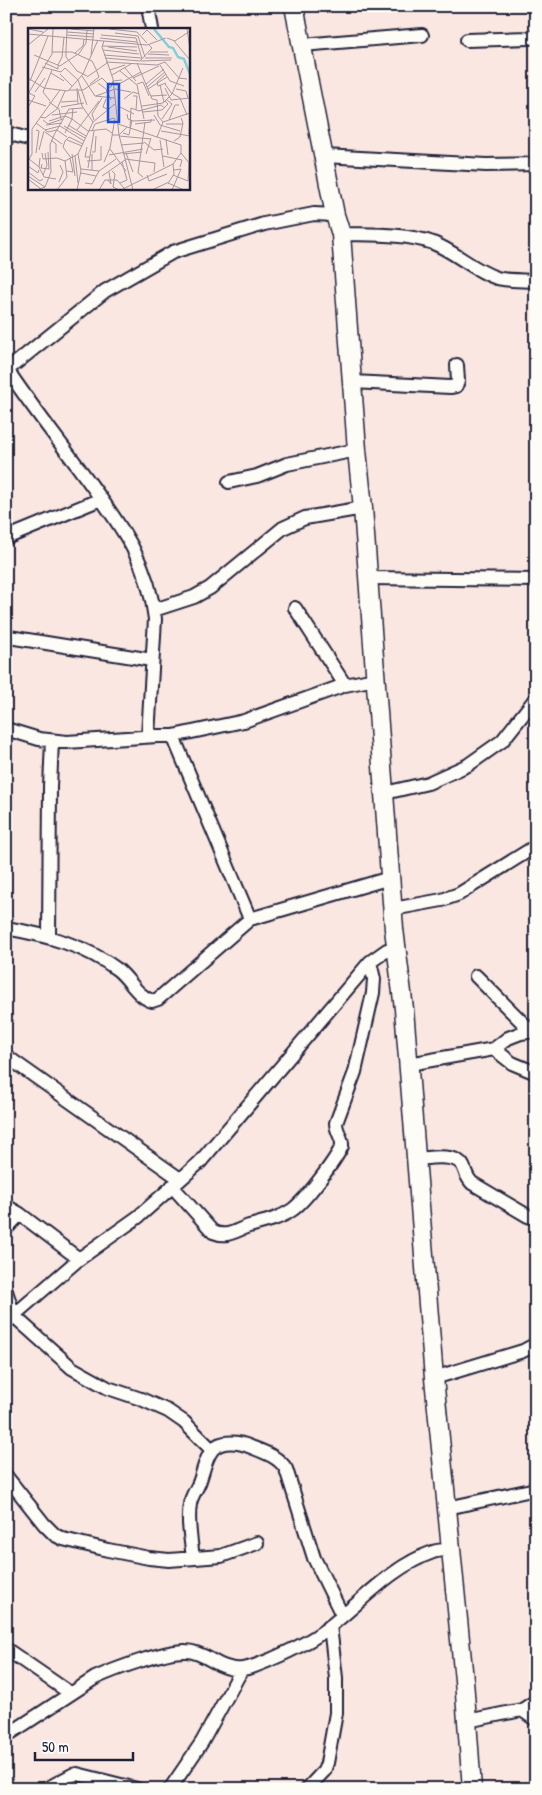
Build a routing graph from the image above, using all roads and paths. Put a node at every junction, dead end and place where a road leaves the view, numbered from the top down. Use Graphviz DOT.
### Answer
graph roads {
  1 [pos="148,6"];
  2 [pos="294,6"];
  3 [pos="152,28"];
  4 [pos="422,35"];
  5 [pos="536,36"];
  6 [pos="468,40"];
  7 [pos="302,45"];
  8 [pos="6,133"];
  9 [pos="28,139"];
  10 [pos="324,156"];
  11 [pos="536,164"];
  12 [pos="335,215"];
  13 [pos="341,234"];
  14 [pos="536,281"];
  15 [pos="457,365"];
  16 [pos="7,370"];
  17 [pos="353,382"];
  18 [pos="357,450"];
  19 [pos="228,482"];
  20 [pos="101,499"];
  21 [pos="363,508"];
  22 [pos="6,538"];
  23 [pos="368,578"];
  24 [pos="536,580"];
  25 [pos="295,608"];
  26 [pos="154,610"];
  27 [pos="10,637"];
  28 [pos="152,660"];
  29 [pos="375,679"];
  30 [pos="345,685"];
  31 [pos="536,698"];
  32 [pos="6,729"];
  33 [pos="148,736"];
  34 [pos="173,736"];
  35 [pos="52,741"];
  36 [pos="385,793"];
  37 [pos="536,846"];
  38 [pos="390,878"];
  39 [pos="393,909"];
  40 [pos="250,919"];
  41 [pos="6,928"];
  42 [pos="49,937"];
  43 [pos="397,952"];
  44 [pos="370,962"];
  45 [pos="476,976"];
  46 [pos="534,1031"];
  47 [pos="494,1049"];
  48 [pos="6,1056"];
  49 [pos="409,1064"];
  50 [pos="536,1073"];
  51 [pos="417,1159"];
  52 [pos="176,1182"];
  53 [pos="6,1206"];
  54 [pos="20,1214"];
  55 [pos="536,1219"];
  56 [pos="6,1229"];
  57 [pos="79,1259"];
  58 [pos="6,1291"];
  59 [pos="10,1319"];
  60 [pos="536,1344"];
  61 [pos="434,1378"];
  62 [pos="212,1450"];
  63 [pos="6,1476"];
  64 [pos="536,1489"];
  65 [pos="447,1508"];
  66 [pos="257,1543"];
  67 [pos="451,1550"];
  68 [pos="193,1558"];
  69 [pos="342,1616"];
  70 [pos="330,1626"];
  71 [pos="6,1649"];
  72 [pos="241,1671"];
  73 [pos="70,1693"];
  74 [pos="536,1701"];
  75 [pos="522,1710"];
  76 [pos="536,1720"];
  77 [pos="467,1721"];
  78 [pos="6,1736"];
  79 [pos="46,1789"];
  80 [pos="137,1789"];
  81 [pos="170,1789"];
  82 [pos="307,1789"];
  83 [pos="472,1789"];
  1 -- 3 [label="street"];
  2 -- 7 [label="street"];
  4 -- 7 [label="street"];
  5 -- 6 [label="street"];
  7 -- 10 [label="street"];
  8 -- 9 [label="street"];
  10 -- 11 [label="street"];
  10 -- 12 [label="street"];
  12 -- 13 [label="street"];
  12 -- 16 [label="street"];
  13 -- 14 [label="street"];
  13 -- 17 [label="street"];
  15 -- 17 [label="street"];
  16 -- 20 [label="street"];
  17 -- 18 [label="street"];
  18 -- 19 [label="street"];
  18 -- 21 [label="street"];
  20 -- 22 [label="street"];
  20 -- 26 [label="street"];
  21 -- 23 [label="street"];
  21 -- 26 [label="street"];
  23 -- 24 [label="street"];
  23 -- 29 [label="street"];
  25 -- 30 [label="street"];
  26 -- 28 [label="street"];
  27 -- 28 [label="street"];
  28 -- 33 [label="street"];
  29 -- 30 [label="street"];
  29 -- 36 [label="street"];
  30 -- 34 [label="street"];
  31 -- 36 [label="street"];
  32 -- 35 [label="street"];
  33 -- 34 [label="street"];
  33 -- 35 [label="street"];
  34 -- 40 [label="street"];
  35 -- 42 [label="street"];
  36 -- 38 [label="street"];
  37 -- 39 [label="street"];
  38 -- 39 [label="street"];
  38 -- 40 [label="street"];
  39 -- 43 [label="street"];
  40 -- 42 [label="street"];
  41 -- 42 [label="street"];
  43 -- 44 [label="street"];
  43 -- 49 [label="street"];
  44 -- 52 [label="street"];
  44 -- 52 [label="street"];
  45 -- 46 [label="street"];
  46 -- 47 [label="street"];
  47 -- 49 [label="street"];
  47 -- 50 [label="street"];
  48 -- 52 [label="street"];
  49 -- 51 [label="street"];
  51 -- 55 [label="street"];
  51 -- 61 [label="street"];
  52 -- 57 [label="street"];
  53 -- 54 [label="street"];
  54 -- 56 [label="street"];
  54 -- 57 [label="street"];
  57 -- 59 [label="street"];
  58 -- 59 [label="street"];
  59 -- 62 [label="street"];
  60 -- 61 [label="street"];
  61 -- 65 [label="street"];
  62 -- 68 [label="street"];
  62 -- 69 [label="street"];
  63 -- 68 [label="street"];
  64 -- 65 [label="street"];
  65 -- 67 [label="street"];
  66 -- 68 [label="street"];
  67 -- 69 [label="street"];
  67 -- 77 [label="street"];
  69 -- 70 [label="street"];
  70 -- 72 [label="street"];
  70 -- 82 [label="street"];
  71 -- 73 [label="street"];
  72 -- 73 [label="street"];
  72 -- 81 [label="street"];
  73 -- 78 [label="street"];
  74 -- 75 [label="street"];
  75 -- 76 [label="street"];
  75 -- 77 [label="street"];
  77 -- 83 [label="street"];
  79 -- 80 [label="street"];
}
